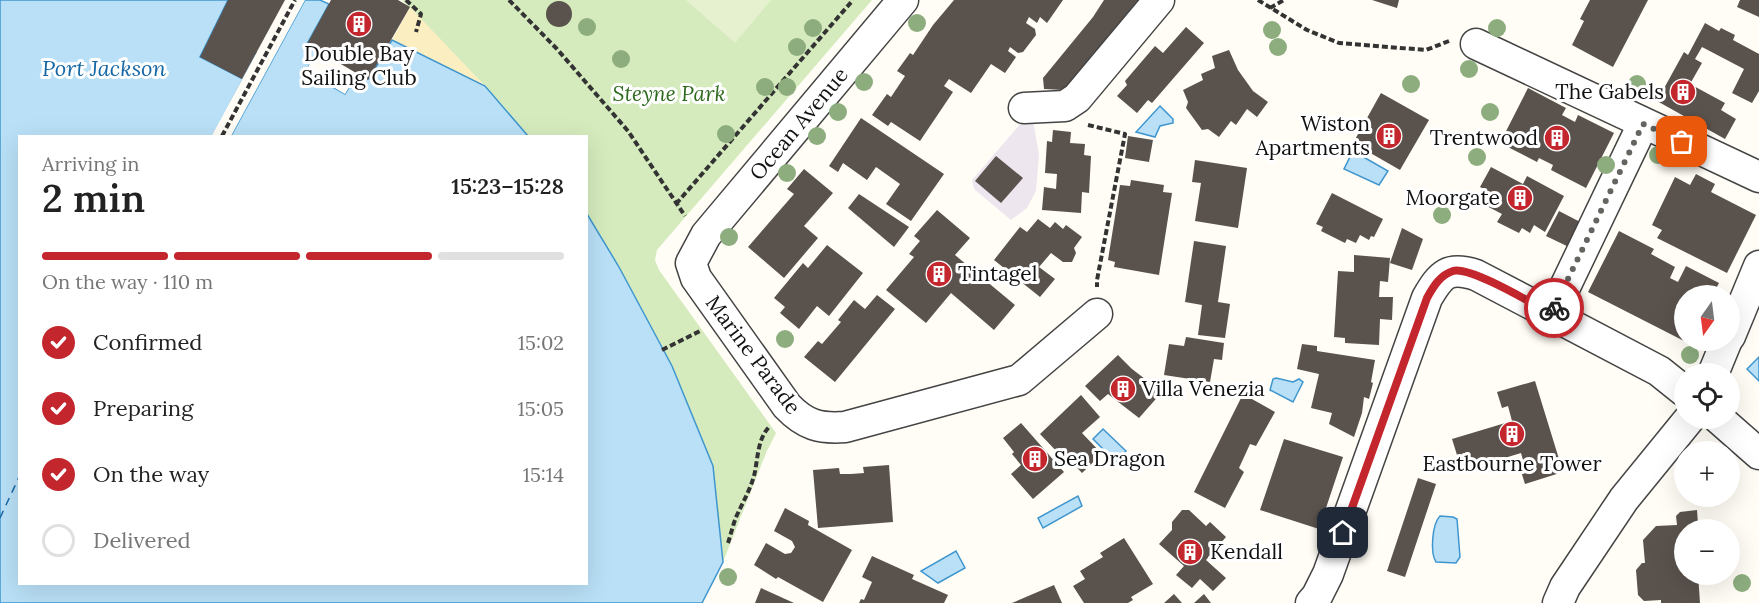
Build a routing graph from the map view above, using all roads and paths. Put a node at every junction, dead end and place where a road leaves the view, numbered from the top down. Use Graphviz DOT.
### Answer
graph roads {
  1 [pos="295,0"];
  2 [pos="406,0"];
  3 [pos="509,0"];
  4 [pos="853,0"];
  5 [pos="903,0"];
  6 [pos="1159,0"];
  7 [pos="1258,0"];
  8 [pos="1284,0"];
  9 [pos="1270,8"];
  10 [pos="416,32"];
  11 [pos="1465,42"];
  12 [pos="1024,108"];
  13 [pos="1084,124"];
  14 [pos="1643,124"];
  15 [pos="223,135"];
  16 [pos="1759,177"];
  17 [pos="676,204"];
  18 [pos="701,243"];
  19 [pos="1759,266"];
  20 [pos="1740,312"];
  21 [pos="1097,314"];
  22 [pos="1552,314"];
  23 [pos="702,330"];
  24 [pos="662,350"];
  25 [pos="1674,383"];
  26 [pos="787,406"];
  27 [pos="1681,429"];
  28 [pos="1731,429"];
  29 [pos="1759,454"];
  30 [pos="728,543"];
  31 [pos="1311,603"];
  32 [pos="1558,603"];
  1 -- 15 [label="path"];
  2 -- 10 [label="path"];
  3 -- 17 [label="path"];
  4 -- 17 [label="path"];
  5 -- 18 [label="street, Ocean Avenue"];
  6 -- 12 [label="street"];
  7 -- 9 [label="path"];
  8 -- 9 [label="path"];
  9 -- 11 [label="path"];
  11 -- 14 [label="street"];
  13 -- 21 [label="path"];
  14 -- 16 [label="street"];
  14 -- 22 [label="street"];
  17 -- 18 [label="path"];
  18 -- 26 [label="street, Marine Parade"];
  19 -- 20 [label="street"];
  21 -- 26 [label="street, Marine Parade"];
  22 -- 25 [label="street"];
  22 -- 31 [label="street"];
  23 -- 24 [label="path"];
  26 -- 30 [label="path"];
  27 -- 32 [label="street"];
  28 -- 29 [label="street"];
}
